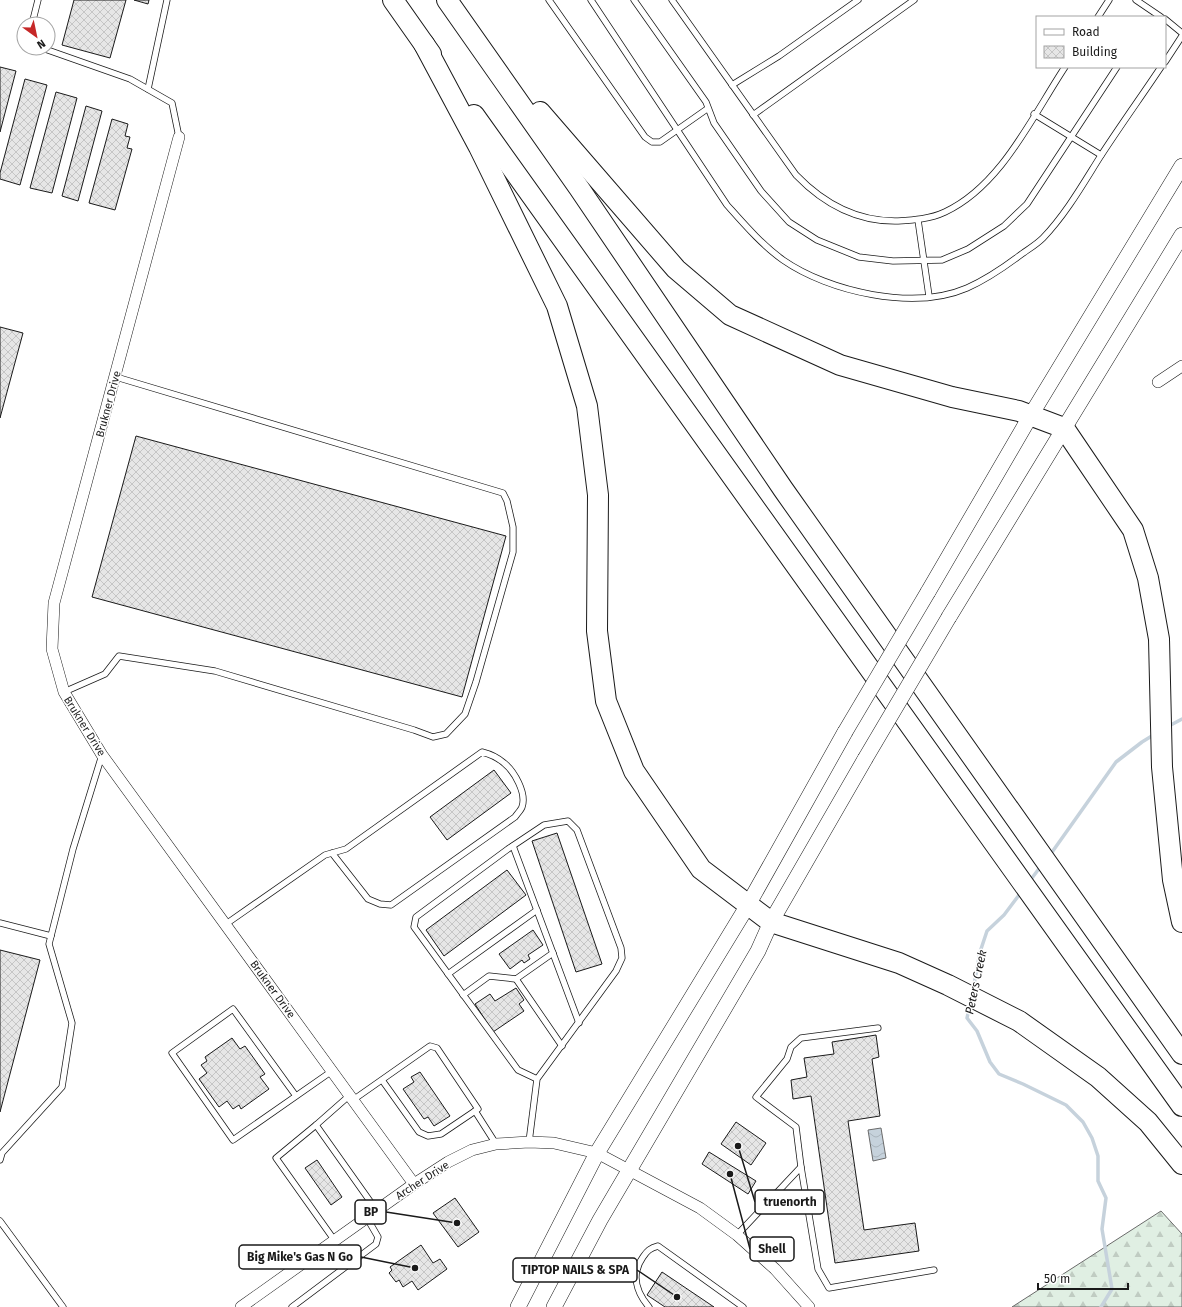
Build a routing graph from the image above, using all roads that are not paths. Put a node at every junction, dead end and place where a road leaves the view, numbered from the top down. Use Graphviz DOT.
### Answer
graph roads {
  1 [pos="38,0"];
  2 [pos="167,0"];
  3 [pos="393,0"];
  4 [pos="447,0"];
  5 [pos="549,0"];
  6 [pos="591,0"];
  7 [pos="634,0"];
  8 [pos="672,0"];
  9 [pos="858,0"];
  10 [pos="914,0"];
  11 [pos="1109,0"];
  12 [pos="1136,0"];
  13 [pos="1151,14"];
  14 [pos="34,16"];
  15 [pos="1099,16"];
  16 [pos="460,19"];
  17 [pos="1166,20"];
  18 [pos="1182,33"];
  19 [pos="1182,36"];
  20 [pos="424,44"];
  21 [pos="56,53"];
  22 [pos="1166,60"];
  23 [pos="1064,68"];
  24 [pos="1116,68"];
  25 [pos="1160,68"];
  26 [pos="732,85"];
  27 [pos="148,89"];
  28 [pos="708,109"];
  29 [pos="1034,114"];
  30 [pos="753,115"];
  31 [pos="677,130"];
  32 [pos="179,137"];
  33 [pos="1072,138"];
  34 [pos="1101,155"];
  35 [pos="1182,166"];
  36 [pos="918,220"];
  37 [pos="1182,235"];
  38 [pos="924,261"];
  39 [pos="929,296"];
  40 [pos="1182,366"];
  41 [pos="116,377"];
  42 [pos="1158,382"];
  43 [pos="1030,415"];
  44 [pos="1064,428"];
  45 [pos="64,692"];
  46 [pos="102,755"];
  47 [pos="513,846"];
  48 [pos="332,854"];
  49 [pos="748,905"];
  50 [pos="537,910"];
  51 [pos="771,922"];
  52 [pos="1182,922"];
  53 [pos="0,923"];
  54 [pos="226,924"];
  55 [pos="51,936"];
  56 [pos="553,953"];
  57 [pos="448,974"];
  58 [pos="516,979"];
  59 [pos="463,995"];
  60 [pos="579,1022"];
  61 [pos="878,1028"];
  62 [pos="562,1046"];
  63 [pos="1182,1054"];
  64 [pos="332,1071"];
  65 [pos="537,1079"];
  66 [pos="382,1080"];
  67 [pos="296,1096"];
  68 [pos="351,1098"];
  69 [pos="1182,1106"];
  70 [pos="475,1111"];
  71 [pos="316,1125"];
  72 [pos="529,1142"];
  73 [pos="496,1144"];
  74 [pos="597,1153"];
  75 [pos="0,1160"];
  76 [pos="1182,1164"];
  77 [pos="801,1167"];
  78 [pos="630,1171"];
  79 [pos="414,1184"];
  80 [pos="372,1214"];
  81 [pos="0,1221"];
  82 [pos="737,1235"];
  83 [pos="335,1241"];
  84 [pos="934,1270"];
  85 [pos="519,1304"];
  86 [pos="555,1306"];
  87 [pos="807,1306"];
  88 [pos="63,1307"];
  89 [pos="241,1307"];
  90 [pos="292,1307"];
  91 [pos="649,1307"];
  92 [pos="743,1307"];
  1 -- 14 [label="lane"];
  2 -- 27 [label="lane"];
  3 -- 20 [label="highway"];
  4 -- 16 [label="highway"];
  5 -- 31 [label="lane"];
  6 -- 31 [label="lane"];
  7 -- 28 [label="lane"];
  8 -- 26 [label="lane"];
  9 -- 26 [label="lane"];
  10 -- 30 [label="lane"];
  11 -- 15 [label="lane"];
  12 -- 13 [label="lane"];
  16 -- 43 [label="highway"];
  16 -- 63 [label="highway"];
  17 -- 18 [label="lane"];
  19 -- 22 [label="lane"];
  20 -- 49 [label="highway"];
  20 -- 69 [label="highway"];
  21 -- 27 [label="lane"];
  23 -- 29 [label="lane"];
  24 -- 33 [label="lane"];
  25 -- 34 [label="lane"];
  26 -- 30 [label="lane"];
  27 -- 32 [label="lane"];
  28 -- 31 [label="lane"];
  28 -- 38 [label="lane"];
  29 -- 33 [label="lane"];
  29 -- 36 [label="lane"];
  30 -- 36 [label="lane"];
  31 -- 39 [label="lane"];
  32 -- 41 [label="street, Brukner Drive"];
  33 -- 34 [label="lane"];
  33 -- 38 [label="lane"];
  34 -- 39 [label="lane"];
  35 -- 43 [label="main road"];
  36 -- 38 [label="lane"];
  37 -- 44 [label="main road"];
  38 -- 39 [label="lane"];
  40 -- 42 [label="street"];
  41 -- 45 [label="street, Brukner Drive"];
  41 -- 45 [label="lane"];
  43 -- 44 [label="highway"];
  43 -- 49 [label="main road, bridge"];
  44 -- 51 [label="main road, bridge"];
  44 -- 52 [label="highway"];
  45 -- 46 [label="street, Brukner Drive"];
  46 -- 54 [label="street, Brukner Drive"];
  46 -- 55 [label="lane"];
  47 -- 50 [label="lane"];
  47 -- 57 [label="lane"];
  47 -- 60 [label="lane"];
  48 -- 48 [label="lane"];
  48 -- 54 [label="lane"];
  49 -- 51 [label="highway"];
  49 -- 74 [label="main road"];
  50 -- 56 [label="lane"];
  50 -- 57 [label="lane"];
  51 -- 76 [label="highway"];
  51 -- 78 [label="main road"];
  53 -- 55 [label="lane"];
  54 -- 64 [label="street, Brukner Drive"];
  55 -- 75 [label="lane"];
  56 -- 58 [label="lane"];
  56 -- 60 [label="lane"];
  57 -- 59 [label="lane"];
  58 -- 59 [label="lane"];
  58 -- 62 [label="lane"];
  59 -- 65 [label="lane"];
  60 -- 62 [label="lane"];
  61 -- 77 [label="lane"];
  62 -- 65 [label="lane"];
  64 -- 67 [label="lane"];
  64 -- 68 [label="street, Brukner Drive"];
  65 -- 72 [label="lane"];
  66 -- 68 [label="lane"];
  66 -- 70 [label="lane"];
  66 -- 70 [label="lane"];
  67 -- 67 [label="lane"];
  68 -- 71 [label="lane"];
  68 -- 79 [label="street, Brukner Drive"];
  70 -- 73 [label="lane"];
  71 -- 80 [label="lane"];
  71 -- 83 [label="lane"];
  72 -- 73 [label="street, Archer Drive"];
  72 -- 74 [label="street, Archer Drive"];
  73 -- 79 [label="street, Archer Drive"];
  74 -- 78 [label="street, Archer Drive"];
  74 -- 85 [label="main road"];
  77 -- 82 [label="lane"];
  77 -- 84 [label="lane"];
  78 -- 82 [label="street, Archer Drive"];
  78 -- 86 [label="main road"];
  79 -- 80 [label="street, Archer Drive"];
  80 -- 83 [label="street, Archer Drive"];
  80 -- 90 [label="lane"];
  81 -- 88 [label="lane"];
  82 -- 87 [label="street, Archer Drive"];
  83 -- 89 [label="street, Archer Drive"];
  91 -- 92 [label="lane"];
}
